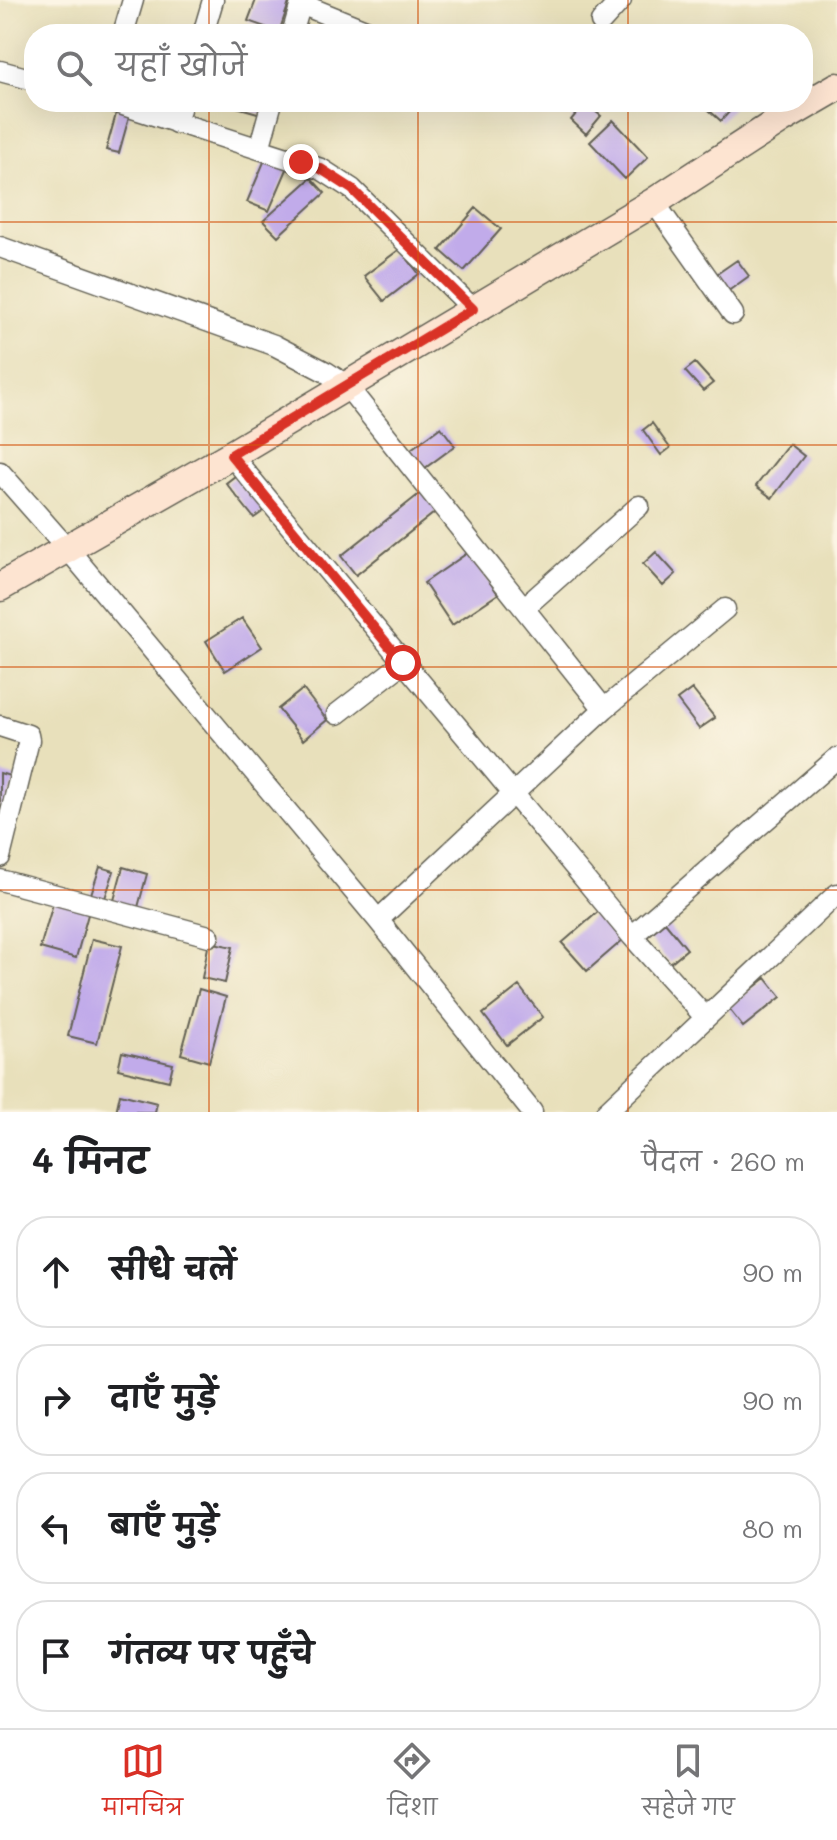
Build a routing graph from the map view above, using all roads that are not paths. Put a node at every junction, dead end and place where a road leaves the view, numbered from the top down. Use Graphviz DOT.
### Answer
graph roads {
  1 [pos="133,0"];
  2 [pos="213,0"];
  3 [pos="621,0"];
  4 [pos="301,2"];
  5 [pos="601,22"];
  6 [pos="126,24"];
  7 [pos="206,24"];
  8 [pos="295,24"];
  9 [pos="352,24"];
  10 [pos="0,71"];
  11 [pos="24,77"];
  12 [pos="837,87"];
  13 [pos="813,100"];
  14 [pos="144,112"];
  15 [pos="179,112"];
  16 [pos="269,112"];
  17 [pos="792,112"];
  18 [pos="176,123"];
  19 [pos="259,149"];
  20 [pos="654,202"];
  21 [pos="0,247"];
  22 [pos="473,309"];
  23 [pos="733,314"];
  24 [pos="346,385"];
  25 [pos="231,455"];
  26 [pos="0,472"];
  27 [pos="639,506"];
  28 [pos="67,548"];
  29 [pos="0,587"];
  30 [pos="524,608"];
  31 [pos="725,609"];
  32 [pos="403,663"];
  33 [pos="604,709"];
  34 [pos="337,714"];
  35 [pos="0,726"];
  36 [pos="837,758"];
  37 [pos="513,793"];
  38 [pos="3,824"];
  39 [pos="0,857"];
  40 [pos="0,880"];
  41 [pos="837,894"];
  42 [pos="378,920"];
  43 [pos="209,936"];
  44 [pos="632,936"];
  45 [pos="705,1017"];
  46 [pos="532,1112"];
  47 [pos="606,1112"];
  1 -- 6 [label="street"];
  2 -- 7 [label="street"];
  3 -- 5 [label="street"];
  4 -- 8 [label="street"];
  4 -- 9 [label="street"];
  10 -- 11 [label="street"];
  12 -- 13 [label="street"];
  14 -- 18 [label="street"];
  15 -- 18 [label="street"];
  16 -- 19 [label="street"];
  17 -- 20 [label="street"];
  18 -- 19 [label="street"];
  19 -- 22 [label="street"];
  20 -- 22 [label="street"];
  20 -- 23 [label="street"];
  21 -- 24 [label="street"];
  22 -- 24 [label="street"];
  24 -- 25 [label="street"];
  24 -- 30 [label="street"];
  25 -- 28 [label="street"];
  25 -- 32 [label="street"];
  26 -- 28 [label="street"];
  27 -- 30 [label="street"];
  28 -- 29 [label="street"];
  28 -- 42 [label="street"];
  30 -- 33 [label="street"];
  31 -- 33 [label="street"];
  32 -- 34 [label="street"];
  32 -- 37 [label="street"];
  33 -- 37 [label="street"];
  35 -- 38 [label="street"];
  36 -- 44 [label="street"];
  37 -- 42 [label="street"];
  37 -- 44 [label="street"];
  38 -- 39 [label="street"];
  40 -- 43 [label="street"];
  41 -- 45 [label="street"];
  42 -- 46 [label="street"];
  44 -- 45 [label="street"];
  45 -- 47 [label="street"];
}
